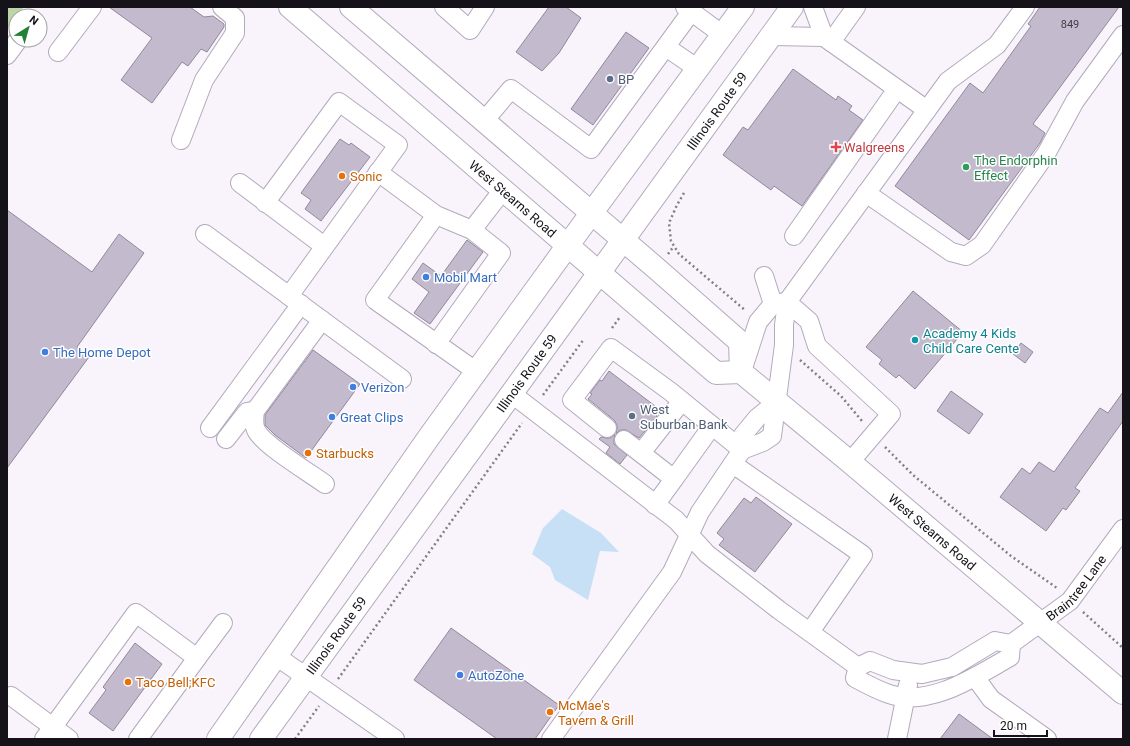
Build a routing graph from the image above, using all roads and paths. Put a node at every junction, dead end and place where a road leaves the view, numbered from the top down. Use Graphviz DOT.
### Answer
graph roads {
  1 [pos="92,7"];
  2 [pos="222,7"];
  3 [pos="290,7"];
  4 [pos="352,7"];
  5 [pos="444,7"];
  6 [pos="485,7"];
  7 [pos="744,7"];
  8 [pos="792,7"];
  9 [pos="814,7"];
  10 [pos="856,7"];
  11 [pos="1025,7"];
  12 [pos="688,9"];
  13 [pos="723,35"];
  14 [pos="1123,35"];
  15 [pos="772,36"];
  16 [pos="827,39"];
  17 [pos="666,47"];
  18 [pos="58,52"];
  19 [pos="698,69"];
  20 [pos="897,89"];
  21 [pos="926,110"];
  22 [pos="484,121"];
  23 [pos="181,140"];
  24 [pos="378,172"];
  25 [pos="240,183"];
  26 [pos="503,190"];
  27 [pos="866,193"];
  28 [pos="265,203"];
  29 [pos="592,213"];
  30 [pos="436,215"];
  31 [pos="472,230"];
  32 [pos="205,234"];
  33 [pos="794,236"];
  34 [pos="623,240"];
  35 [pos="568,245"];
  36 [pos="324,246"];
  37 [pos="599,273"];
  38 [pos="764,276"];
  39 [pos="295,300"];
  40 [pos="780,303"];
  41 [pos="322,320"];
  42 [pos="584,339"];
  43 [pos="436,344"];
  44 [pos="477,372"];
  45 [pos="742,372"];
  46 [pos="402,379"];
  47 [pos="512,394"];
  48 [pos="544,394"];
  49 [pos="676,396"];
  50 [pos="778,401"];
  51 [pos="255,412"];
  52 [pos="521,426"];
  53 [pos="712,426"];
  54 [pos="210,428"];
  55 [pos="607,428"];
  56 [pos="226,439"];
  57 [pos="624,440"];
  58 [pos="641,453"];
  59 [pos="737,457"];
  60 [pos="850,462"];
  61 [pos="674,479"];
  62 [pos="325,484"];
  63 [pos="655,505"];
  64 [pos="1123,529"];
  65 [pos="689,533"];
  66 [pos="1041,623"];
  67 [pos="223,624"];
  68 [pos="810,632"];
  69 [pos="1011,644"];
  70 [pos="276,656"];
  71 [pos="197,658"];
  72 [pos="351,661"];
  73 [pos="858,668"];
  74 [pos="909,672"];
  75 [pos="306,677"];
  76 [pos="975,677"];
  77 [pos="1123,694"];
  78 [pos="11,696"];
  79 [pos="906,697"];
  80 [pos="313,714"];
  81 [pos="48,733"];
  82 [pos="69,739"];
  83 [pos="138,739"];
  84 [pos="218,739"];
  85 [pos="261,739"];
  86 [pos="295,739"];
  87 [pos="395,739"];
  88 [pos="551,739"];
  89 [pos="897,739"];
  90 [pos="1047,739"];
  1 -- 18 [label="street"];
  2 -- 23 [label="street"];
  3 -- 26 [label="main road, West Stearns Road"];
  4 -- 22 [label="main road"];
  5 -- 6 [label="street"];
  7 -- 13 [label="main road"];
  8 -- 15 [label="main road, Illinois Route 59"];
  9 -- 16 [label="street"];
  10 -- 16 [label="street"];
  11 -- 21 [label="street"];
  12 -- 13 [label="street"];
  12 -- 17 [label="street"];
  13 -- 19 [label="main road"];
  14 -- 27 [label="street"];
  15 -- 16 [label="street"];
  15 -- 34 [label="main road, Illinois Route 59"];
  16 -- 20 [label="street"];
  17 -- 19 [label="street"];
  17 -- 22 [label="street"];
  19 -- 29 [label="main road"];
  20 -- 21 [label="street"];
  20 -- 33 [label="street"];
  21 -- 27 [label="street"];
  22 -- 29 [label="main road"];
  24 -- 28 [label="street"];
  24 -- 30 [label="street"];
  24 -- 36 [label="street"];
  25 -- 28 [label="street"];
  26 -- 31 [label="street"];
  26 -- 35 [label="main road, West Stearns Road"];
  27 -- 40 [label="street"];
  28 -- 36 [label="street"];
  29 -- 34 [label="main road"];
  29 -- 35 [label="main road"];
  30 -- 31 [label="street"];
  30 -- 43 [label="street"];
  31 -- 43 [label="street"];
  32 -- 39 [label="street"];
  34 -- 37 [label="main road, Illinois Route 59"];
  34 -- 45 [label="main road"];
  35 -- 37 [label="main road, West Stearns Road"];
  35 -- 44 [label="main road"];
  36 -- 39 [label="street"];
  37 -- 45 [label="main road, West Stearns Road"];
  37 -- 47 [label="main road, Illinois Route 59"];
  38 -- 40 [label="street"];
  39 -- 41 [label="street"];
  39 -- 54 [label="street"];
  40 -- 45 [label="street"];
  40 -- 50 [label="street"];
  40 -- 60 [label="street"];
  41 -- 46 [label="street"];
  41 -- 51 [label="street"];
  42 -- 48 [label="path"];
  43 -- 44 [label="street"];
  44 -- 70 [label="main road"];
  45 -- 50 [label="main road, West Stearns Road"];
  47 -- 63 [label="street"];
  47 -- 75 [label="main road, Illinois Route 59"];
  49 -- 53 [label="street"];
  49 -- 55 [label="street"];
  49 -- 58 [label="street"];
  50 -- 59 [label="street"];
  50 -- 60 [label="main road, West Stearns Road"];
  51 -- 56 [label="street"];
  51 -- 62 [label="street"];
  52 -- 72 [label="path"];
  53 -- 59 [label="street"];
  53 -- 61 [label="street"];
  57 -- 58 [label="street"];
  58 -- 61 [label="street"];
  59 -- 65 [label="street"];
  59 -- 68 [label="street"];
  60 -- 66 [label="main road, West Stearns Road"];
  61 -- 63 [label="street"];
  63 -- 65 [label="street"];
  64 -- 66 [label="street, Braintree Lane"];
  65 -- 68 [label="street"];
  65 -- 88 [label="street"];
  66 -- 69 [label="street, Braintree Lane"];
  66 -- 77 [label="main road, West Stearns Road"];
  67 -- 71 [label="street"];
  68 -- 73 [label="street"];
  69 -- 74 [label="street"];
  69 -- 76 [label="street"];
  70 -- 75 [label="street"];
  70 -- 84 [label="main road"];
  71 -- 81 [label="street"];
  71 -- 83 [label="street"];
  73 -- 74 [label="street"];
  73 -- 79 [label="street"];
  74 -- 79 [label="street"];
  75 -- 85 [label="main road, Illinois Route 59"];
  75 -- 87 [label="street"];
  76 -- 79 [label="street"];
  76 -- 90 [label="street"];
  78 -- 81 [label="street"];
  79 -- 89 [label="street"];
  80 -- 86 [label="path"];
  81 -- 82 [label="street"];
}
